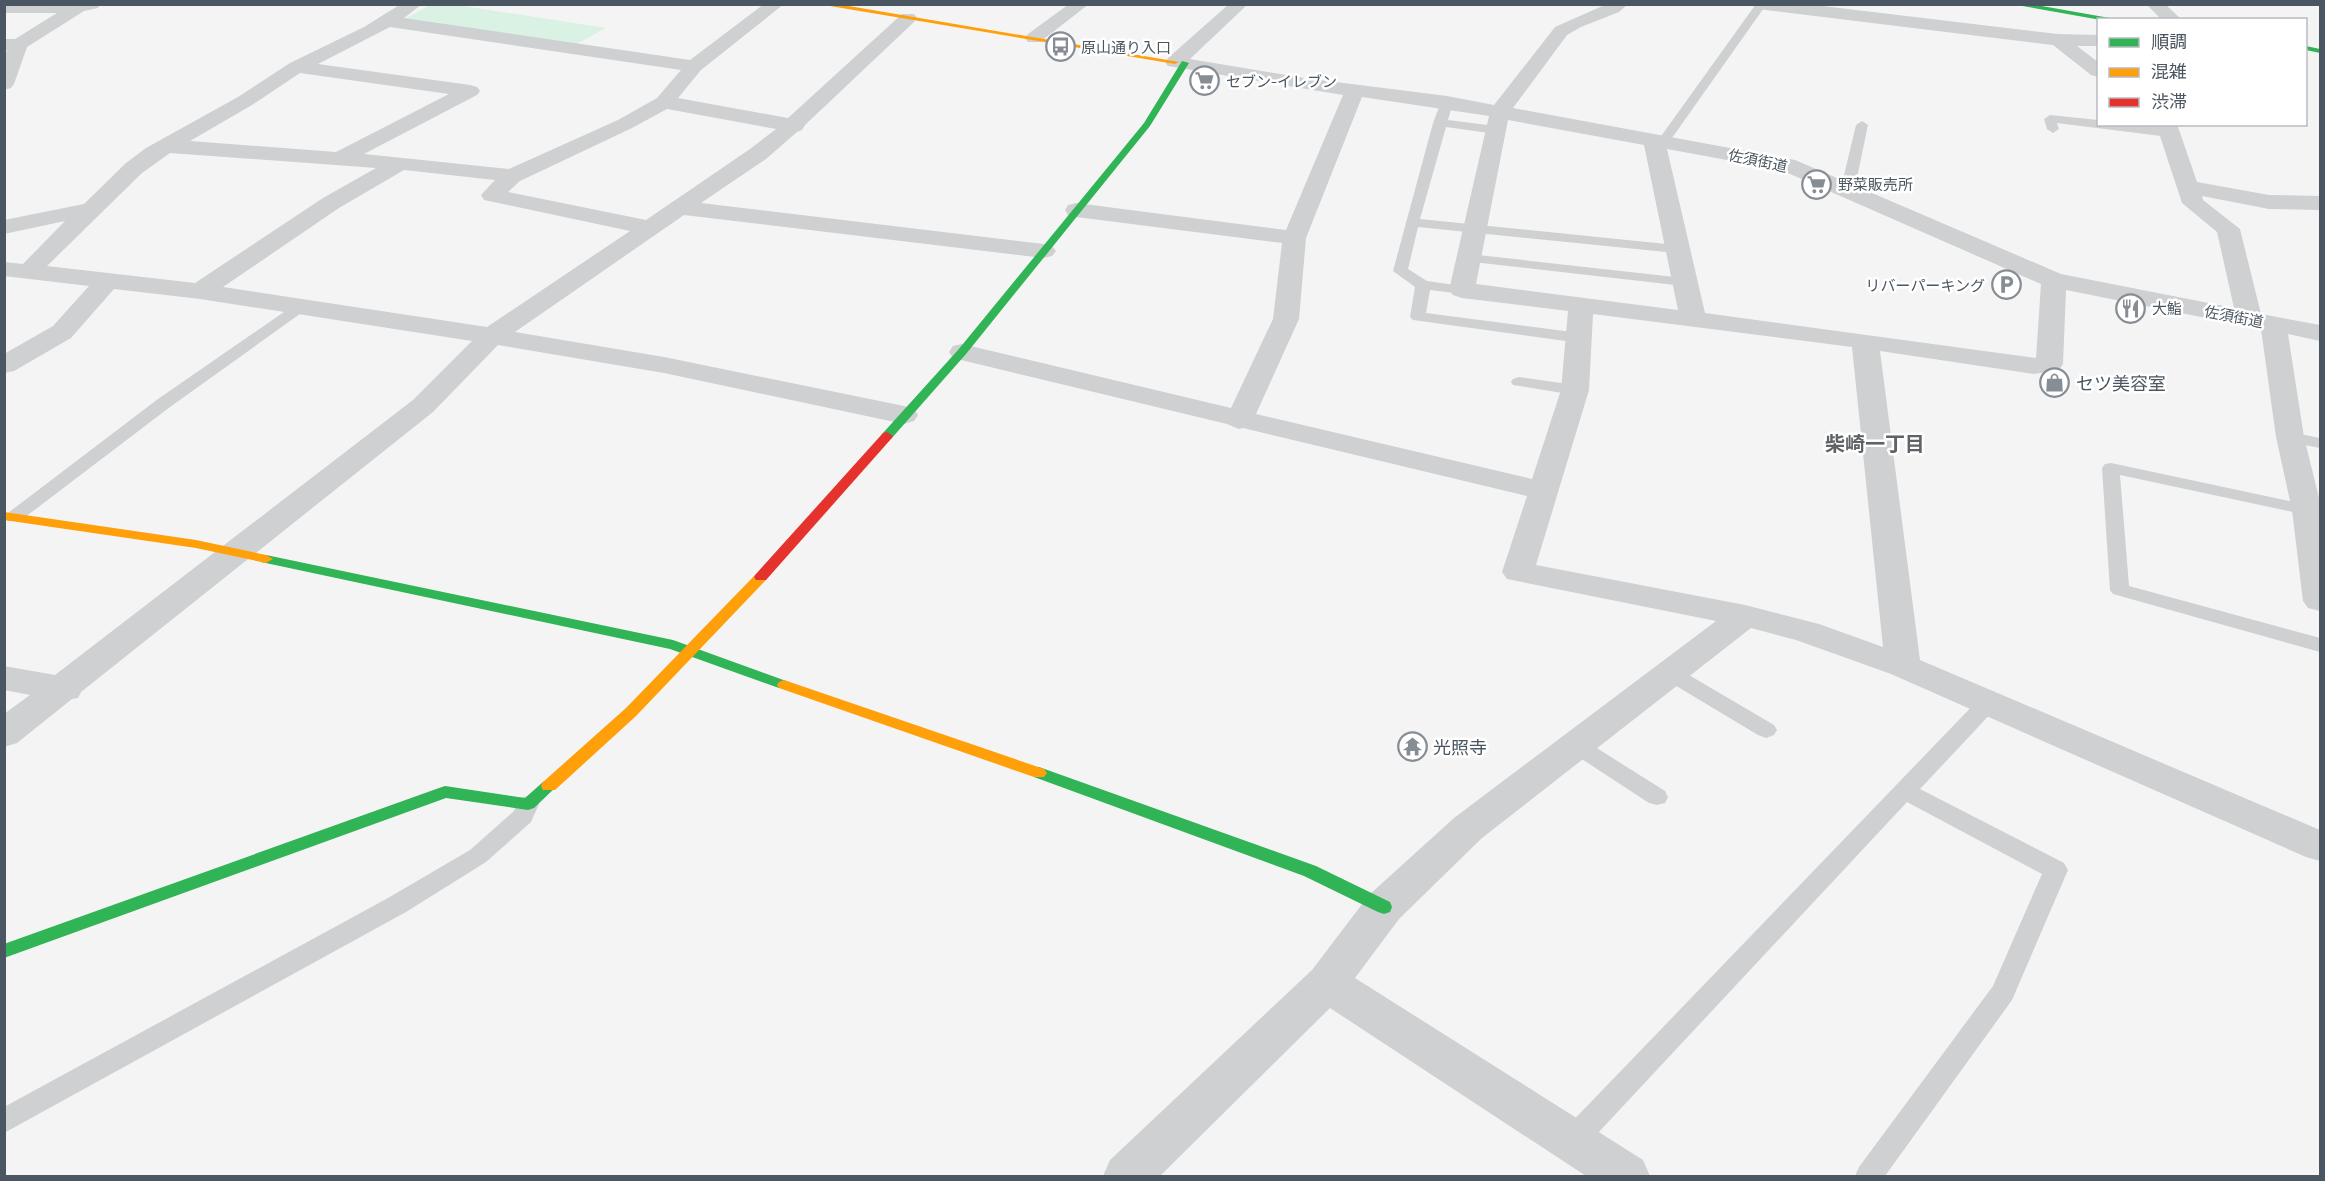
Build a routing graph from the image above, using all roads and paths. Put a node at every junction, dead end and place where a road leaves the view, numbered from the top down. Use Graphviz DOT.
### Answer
graph roads {
  1 [pos="414,4"];
  2 [pos="776,4"];
  3 [pos="821,4"];
  4 [pos="1082,4"];
  5 [pos="1240,4"];
  6 [pos="1620,4"];
  7 [pos="2014,4"];
  8 [pos="2154,4"];
  9 [pos="1760,5"];
  10 [pos="85,6"];
  11 [pos="4,8"];
  12 [pos="1996,12"];
  13 [pos="901,13"];
  14 [pos="2105,18"];
  15 [pos="2171,18"];
  16 [pos="387,21"];
  17 [pos="2015,34"];
  18 [pos="1034,38"];
  19 [pos="2058,40"];
  20 [pos="2097,41"];
  21 [pos="12,44"];
  22 [pos="1180,63"];
  23 [pos="694,66"];
  24 [pos="297,67"];
  25 [pos="2097,70"];
  26 [pos="4,84"];
  27 [pos="1355,90"];
  28 [pos="664,102"];
  29 [pos="1447,102"];
  30 [pos="1498,121"];
  31 [pos="1439,123"];
  32 [pos="2097,124"];
  33 [pos="1862,125"];
  34 [pos="795,126"];
  35 [pos="2127,126"];
  36 [pos="2053,129"];
  37 [pos="2168,129"];
  38 [pos="1658,141"];
  39 [pos="167,146"];
  40 [pos="340,158"];
  41 [pos="399,164"];
  42 [pos="512,176"];
  43 [pos="2189,187"];
  44 [pos="1847,192"];
  45 [pos="2320,203"];
  46 [pos="681,208"];
  47 [pos="91,209"];
  48 [pos="1076,210"];
  49 [pos="1412,222"];
  50 [pos="4,227"];
  51 [pos="1475,227"];
  52 [pos="650,228"];
  53 [pos="1294,238"];
  54 [pos="1676,249"];
  55 [pos="1044,251"];
  56 [pos="1469,258"];
  57 [pos="17,270"];
  58 [pos="2054,280"];
  59 [pos="106,282"];
  60 [pos="1684,282"];
  61 [pos="1423,285"];
  62 [pos="1462,290"];
  63 [pos="200,291"];
  64 [pos="1581,305"];
  65 [pos="299,308"];
  66 [pos="1693,318"];
  67 [pos="2262,322"];
  68 [pos="2320,333"];
  69 [pos="492,336"];
  70 [pos="1580,338"];
  71 [pos="1865,341"];
  72 [pos="962,352"];
  73 [pos="4,365"];
  74 [pos="1519,382"];
  75 [pos="1575,390"];
  76 [pos="904,415"];
  77 [pos="1239,420"];
  78 [pos="2290,437"];
  79 [pos="2320,443"];
  80 [pos="1545,490"];
  81 [pos="2312,511"];
  82 [pos="9,516"];
  83 [pos="235,553"];
  84 [pos="2320,601"];
  85 [pos="1745,616"];
  86 [pos="2320,645"];
  87 [pos="690,652"];
  88 [pos="1903,666"];
  89 [pos="1670,673"];
  90 [pos="4,678"];
  91 [pos="65,689"];
  92 [pos="1988,703"];
  93 [pos="1766,730"];
  94 [pos="4,734"];
  95 [pos="1576,745"];
  96 [pos="1903,790"];
  97 [pos="1657,797"];
  98 [pos="528,804"];
  99 [pos="2320,846"];
  100 [pos="1384,906"];
  101 [pos="4,951"];
  102 [pos="1327,984"];
  103 [pos="4,1121"];
  104 [pos="1573,1140"];
  105 [pos="1127,1176"];
  106 [pos="1626,1176"];
  107 [pos="1869,1176"];
  1 -- 16 [label="street"];
  2 -- 23 [label="street"];
  3 -- 13 [label="street"];
  4 -- 18 [label="street"];
  5 -- 22 [label="street"];
  6 -- 30 [label="street"];
  7 -- 14 [label="street"];
  8 -- 15 [label="street"];
  9 -- 17 [label="street"];
  9 -- 38 [label="lane"];
  10 -- 11 [label="street"];
  10 -- 21 [label="street"];
  12 -- 17 [label="street"];
  13 -- 18 [label="street"];
  13 -- 34 [label="street"];
  16 -- 23 [label="street"];
  16 -- 24 [label="street"];
  17 -- 19 [label="street"];
  18 -- 22 [label="street"];
  19 -- 20 [label="street"];
  19 -- 25 [label="street"];
  21 -- 26 [label="street"];
  22 -- 27 [label="street, 佐須街道"];
  22 -- 48 [label="street"];
  23 -- 28 [label="street"];
  24 -- 39 [label="street"];
  24 -- 40 [label="street"];
  27 -- 29 [label="street, 佐須街道"];
  27 -- 53 [label="street"];
  28 -- 34 [label="street"];
  28 -- 42 [label="street"];
  29 -- 30 [label="street, 佐須街道"];
  29 -- 31 [label="lane"];
  30 -- 31 [label="lane"];
  30 -- 38 [label="street, 佐須街道"];
  30 -- 51 [label="street"];
  31 -- 49 [label="lane"];
  32 -- 36 [label="lane"];
  33 -- 44 [label="lane"];
  34 -- 46 [label="street"];
  35 -- 37 [label="lane"];
  37 -- 43 [label="street"];
  38 -- 44 [label="street, 佐須街道"];
  38 -- 54 [label="street"];
  39 -- 40 [label="street"];
  39 -- 47 [label="street"];
  40 -- 41 [label="street"];
  41 -- 42 [label="street"];
  41 -- 63 [label="street"];
  42 -- 52 [label="street"];
  43 -- 45 [label="street"];
  43 -- 67 [label="street"];
  44 -- 58 [label="street, 佐須街道"];
  46 -- 52 [label="street"];
  46 -- 55 [label="street"];
  47 -- 50 [label="street"];
  47 -- 57 [label="street"];
  48 -- 53 [label="street"];
  48 -- 55 [label="street"];
  49 -- 51 [label="lane"];
  49 -- 61 [label="lane"];
  51 -- 54 [label="lane"];
  51 -- 56 [label="street"];
  52 -- 69 [label="street"];
  53 -- 77 [label="street"];
  54 -- 60 [label="street"];
  55 -- 72 [label="street"];
  56 -- 60 [label="lane"];
  56 -- 62 [label="street"];
  57 -- 59 [label="street"];
  58 -- 67 [label="street, 佐須街道"];
  58 -- 71 [label="street"];
  59 -- 63 [label="street"];
  59 -- 73 [label="street"];
  60 -- 66 [label="street"];
  61 -- 62 [label="lane"];
  61 -- 70 [label="lane"];
  62 -- 64 [label="street"];
  63 -- 65 [label="street"];
  64 -- 66 [label="street"];
  64 -- 70 [label="street"];
  65 -- 69 [label="street"];
  65 -- 82 [label="lane"];
  66 -- 71 [label="street"];
  67 -- 68 [label="street, 佐須街道"];
  67 -- 78 [label="street"];
  69 -- 76 [label="street"];
  69 -- 83 [label="street"];
  70 -- 75 [label="street"];
  71 -- 88 [label="street"];
  72 -- 76 [label="street"];
  72 -- 77 [label="street"];
  74 -- 75 [label="lane"];
  75 -- 80 [label="street"];
  76 -- 87 [label="street"];
  77 -- 80 [label="street"];
  78 -- 79 [label="lane"];
  78 -- 81 [label="street"];
  80 -- 85 [label="street"];
  81 -- 84 [label="street"];
  81 -- 86 [label="lane"];
  82 -- 83 [label="street"];
  83 -- 87 [label="street"];
  83 -- 91 [label="street"];
  85 -- 88 [label="street"];
  85 -- 89 [label="street"];
  87 -- 98 [label="street"];
  87 -- 100 [label="street"];
  88 -- 92 [label="street"];
  89 -- 93 [label="lane"];
  89 -- 95 [label="street"];
  90 -- 91 [label="street"];
  91 -- 94 [label="street"];
  92 -- 96 [label="lane"];
  92 -- 99 [label="street"];
  95 -- 97 [label="lane"];
  95 -- 100 [label="street"];
  96 -- 104 [label="lane"];
  96 -- 107 [label="lane"];
  98 -- 101 [label="street"];
  98 -- 103 [label="lane"];
  100 -- 102 [label="street"];
  102 -- 104 [label="street"];
  102 -- 105 [label="street"];
  104 -- 106 [label="street"];
}
